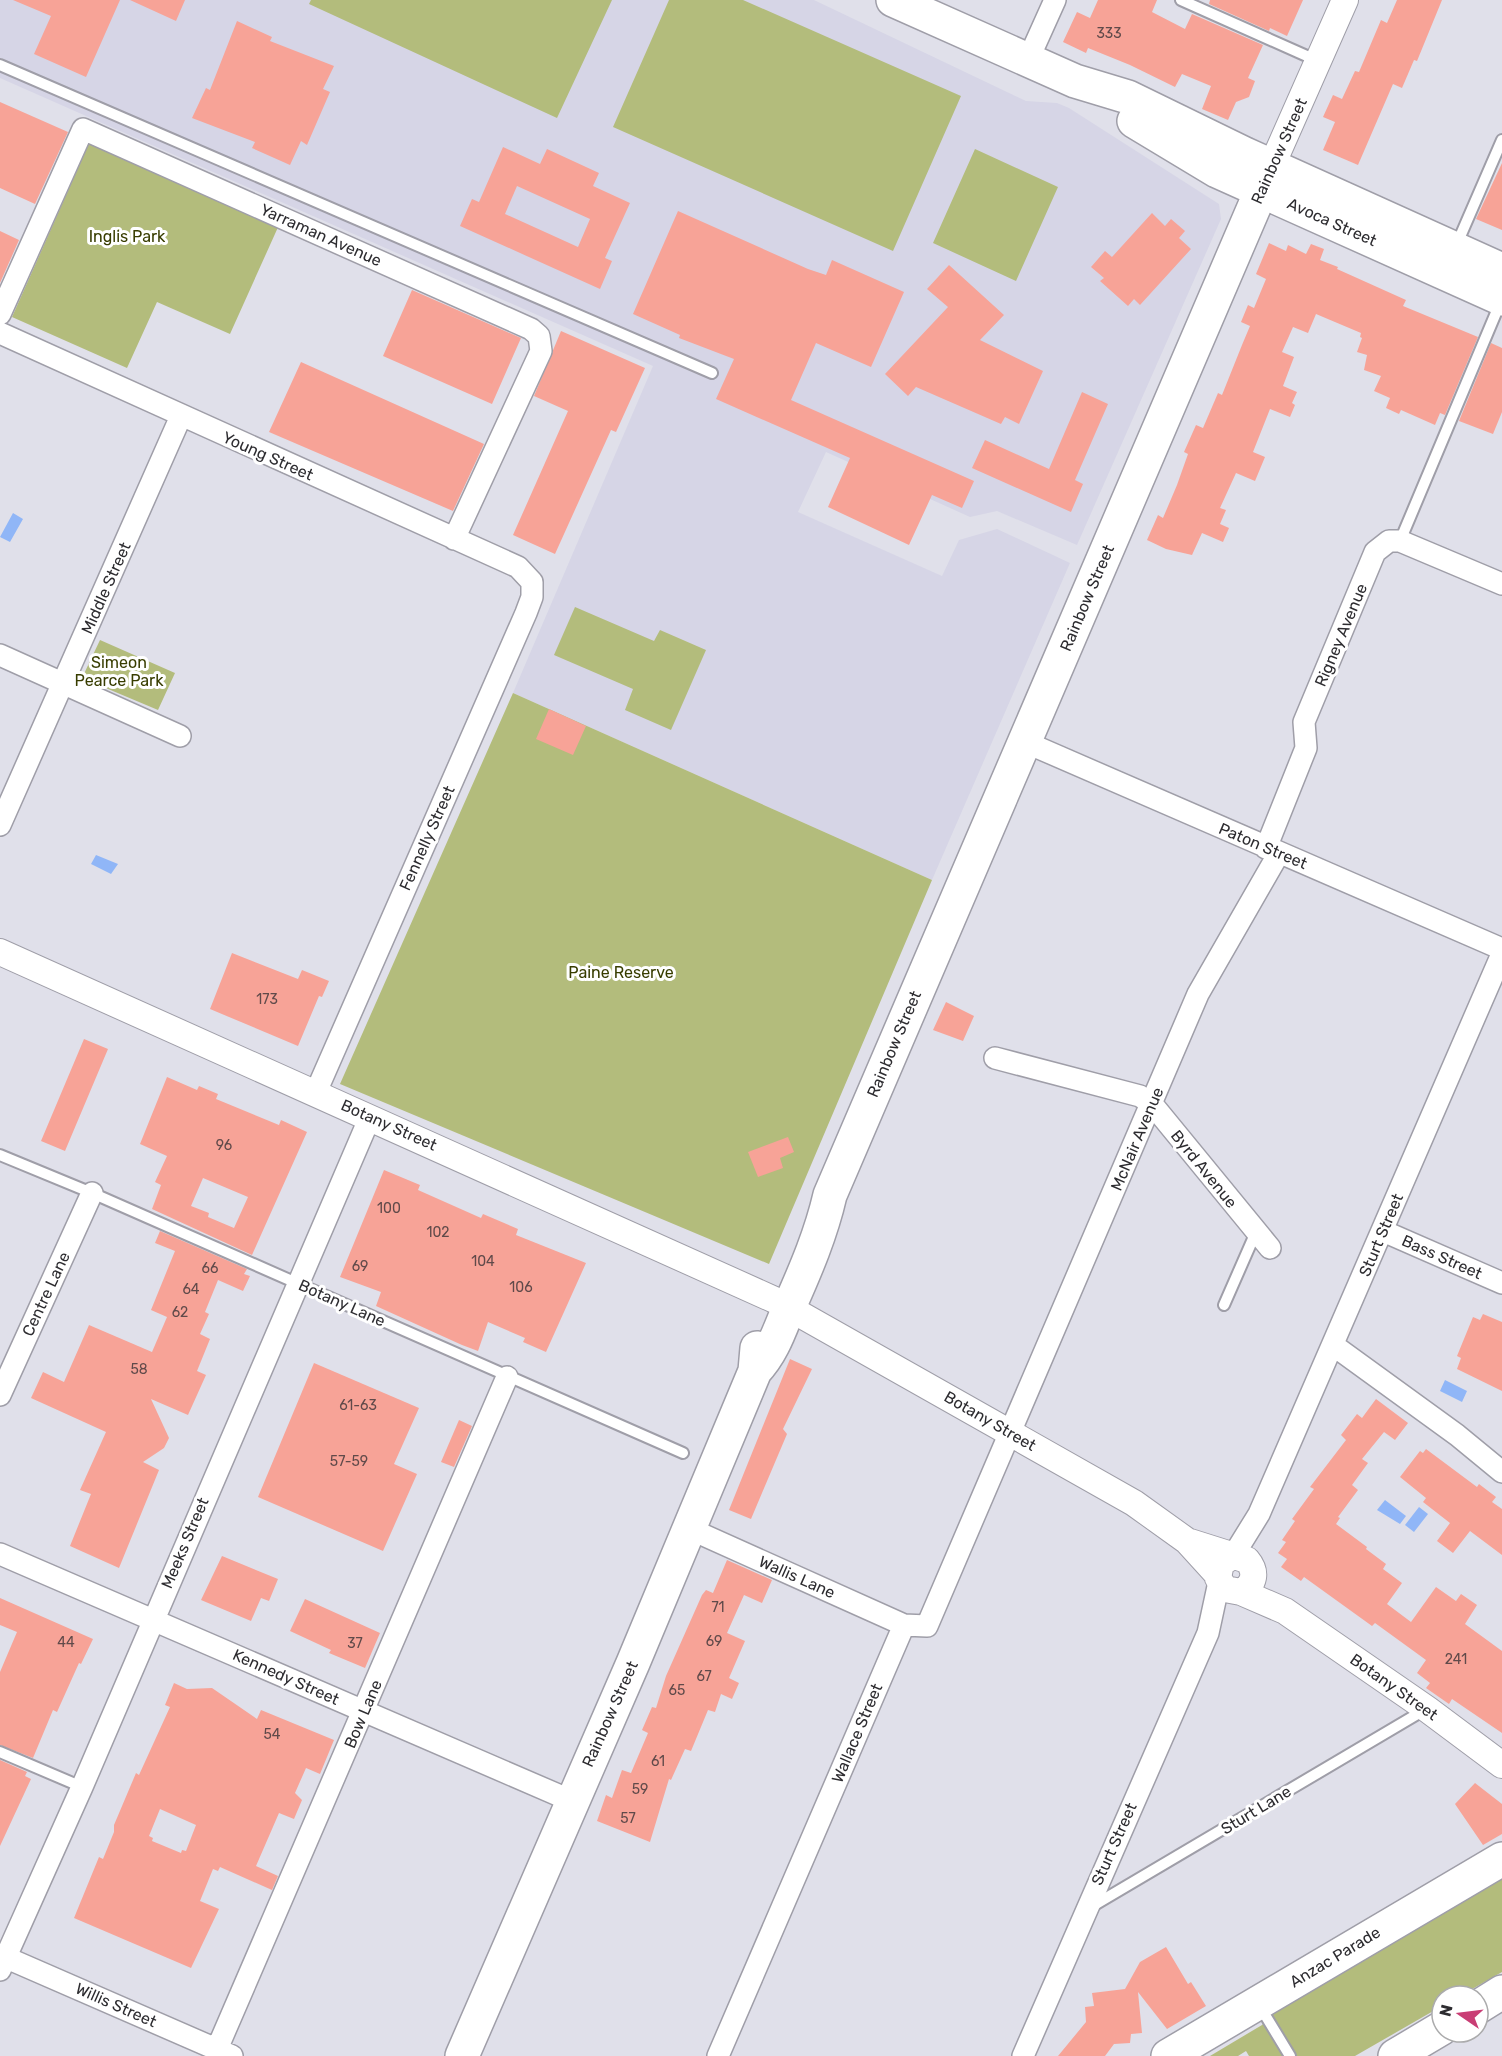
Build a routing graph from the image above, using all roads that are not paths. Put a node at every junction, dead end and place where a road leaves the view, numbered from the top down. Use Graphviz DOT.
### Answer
graph roads {
  1 [pos="893,0"];
  2 [pos="1055,0"];
  3 [pos="1181,0"];
  4 [pos="1345,0"];
  5 [pos="1200,4"];
  6 [pos="1028,60"];
  7 [pos="1318,61"];
  8 [pos="0,65"];
  9 [pos="1502,140"];
  10 [pos="1267,178"];
  11 [pos="1455,249"];
  12 [pos="1502,270"];
  13 [pos="1502,299"];
  14 [pos="0,314"];
  15 [pos="0,333"];
  16 [pos="712,373"];
  17 [pos="181,417"];
  18 [pos="454,539"];
  19 [pos="1400,541"];
  20 [pos="532,582"];
  21 [pos="1502,584"];
  22 [pos="0,655"];
  23 [pos="64,683"];
  24 [pos="180,736"];
  25 [pos="1025,742"];
  26 [pos="0,825"];
  27 [pos="1272,851"];
  28 [pos="1502,949"];
  29 [pos="0,952"];
  30 [pos="1502,954"];
  31 [pos="995,1058"];
  32 [pos="316,1092"];
  33 [pos="1152,1104"];
  34 [pos="369,1117"];
  35 [pos="0,1155"];
  36 [pos="92,1193"];
  37 [pos="1383,1231"];
  38 [pos="1256,1232"];
  39 [pos="1270,1248"];
  40 [pos="297,1283"];
  41 [pos="1502,1283"];
  42 [pos="783,1304"];
  43 [pos="1224,1305"];
  44 [pos="1333,1346"];
  45 [pos="507,1377"];
  46 [pos="0,1395"];
  47 [pos="1011,1433"];
  48 [pos="682,1453"];
  49 [pos="1502,1472"];
  50 [pos="690,1529"];
  51 [pos="0,1554"];
  52 [pos="1235,1573"];
  53 [pos="152,1618"];
  54 [pos="904,1625"];
  55 [pos="1427,1708"];
  56 [pos="364,1711"];
  57 [pos="0,1752"];
  58 [pos="1502,1765"];
  59 [pos="82,1787"];
  60 [pos="572,1801"];
  61 [pos="1502,1859"];
  62 [pos="1084,1911"];
  63 [pos="2,1961"];
  64 [pos="1258,2003"];
  65 [pos="1430,2035"];
  66 [pos="225,2053"];
  67 [pos="462,2056"];
  68 [pos="718,2056"];
  69 [pos="1023,2056"];
  70 [pos="1168,2056"];
  71 [pos="1290,2056"];
  72 [pos="1395,2056"];
  1 -- 6 [label="main road, Avoca Street"];
  2 -- 6 [label="street"];
  3 -- 5 [label="lane"];
  4 -- 7 [label="street, Rainbow Street"];
  5 -- 7 [label="lane"];
  6 -- 10 [label="main road, Avoca Street"];
  7 -- 10 [label="street, Rainbow Street"];
  8 -- 16 [label="lane"];
  9 -- 11 [label="lane"];
  10 -- 11 [label="main road, Avoca Street"];
  10 -- 13 [label="main road, Avoca Street"];
  10 -- 25 [label="main road, Rainbow Street"];
  11 -- 12 [label="main road, Avoca Street"];
  13 -- 19 [label="lane"];
  14 -- 18 [label="street, Yarraman Avenue"];
  15 -- 17 [label="street, Young Street"];
  17 -- 18 [label="street, Young Street"];
  17 -- 23 [label="street, Middle Street"];
  18 -- 20 [label="street, Young Street"];
  19 -- 21 [label="street"];
  19 -- 27 [label="street, Rigney Avenue"];
  20 -- 32 [label="street, Fennelly Street"];
  22 -- 23 [label="street"];
  23 -- 24 [label="street"];
  23 -- 26 [label="street, Middle Street"];
  25 -- 27 [label="street, Paton Street"];
  25 -- 42 [label="main road, Rainbow Street"];
  27 -- 28 [label="street, Paton Street"];
  27 -- 33 [label="street, McNair Avenue"];
  29 -- 32 [label="street, Botany Street"];
  30 -- 37 [label="street, Sturt Street"];
  31 -- 33 [label="street, Byrd Avenue"];
  32 -- 34 [label="street, Botany Street"];
  33 -- 38 [label="street, Byrd Avenue"];
  33 -- 47 [label="street, McNair Avenue"];
  34 -- 40 [label="street, Meeks Street"];
  34 -- 42 [label="street, Botany Street"];
  35 -- 36 [label="lane, Botany Lane"];
  36 -- 40 [label="lane, Botany Lane"];
  36 -- 46 [label="street, Centre Lane"];
  37 -- 41 [label="street, Bass Street"];
  37 -- 44 [label="street, Sturt Street"];
  38 -- 39 [label="street, Byrd Avenue"];
  38 -- 43 [label="lane"];
  40 -- 45 [label="lane, Botany Lane"];
  40 -- 53 [label="street, Meeks Street"];
  42 -- 47 [label="street, Botany Street"];
  42 -- 50 [label="main road, Rainbow Street"];
  44 -- 49 [label="street"];
  44 -- 52 [label="street, Sturt Street"];
  45 -- 48 [label="lane, Botany Lane"];
  45 -- 56 [label="street, Bow Lane"];
  47 -- 52 [label="street, Botany Street"];
  47 -- 54 [label="street"];
  50 -- 54 [label="street, Wallis Lane"];
  50 -- 60 [label="main road, Rainbow Street"];
  51 -- 53 [label="street, Kennedy Street"];
  52 -- 55 [label="street, Botany Street"];
  52 -- 62 [label="street, Sturt Street"];
  53 -- 56 [label="street, Kennedy Street"];
  53 -- 59 [label="street, Meeks Street"];
  54 -- 68 [label="street, Wallace Street"];
  55 -- 58 [label="street, Botany Street"];
  55 -- 62 [label="lane, Sturt Lane"];
  56 -- 60 [label="street, Kennedy Street"];
  56 -- 66 [label="street, Bow Lane"];
  57 -- 59 [label="lane"];
  59 -- 63 [label="street, Meeks Street"];
  60 -- 67 [label="main road, Rainbow Street"];
  61 -- 64 [label="main road, Anzac Parade"];
  62 -- 69 [label="street, Sturt Street"];
  63 -- 66 [label="street, Willis Street"];
  64 -- 70 [label="main road, Anzac Parade"];
  64 -- 71 [label="lane"];
  65 -- 72 [label="main road"];
}
